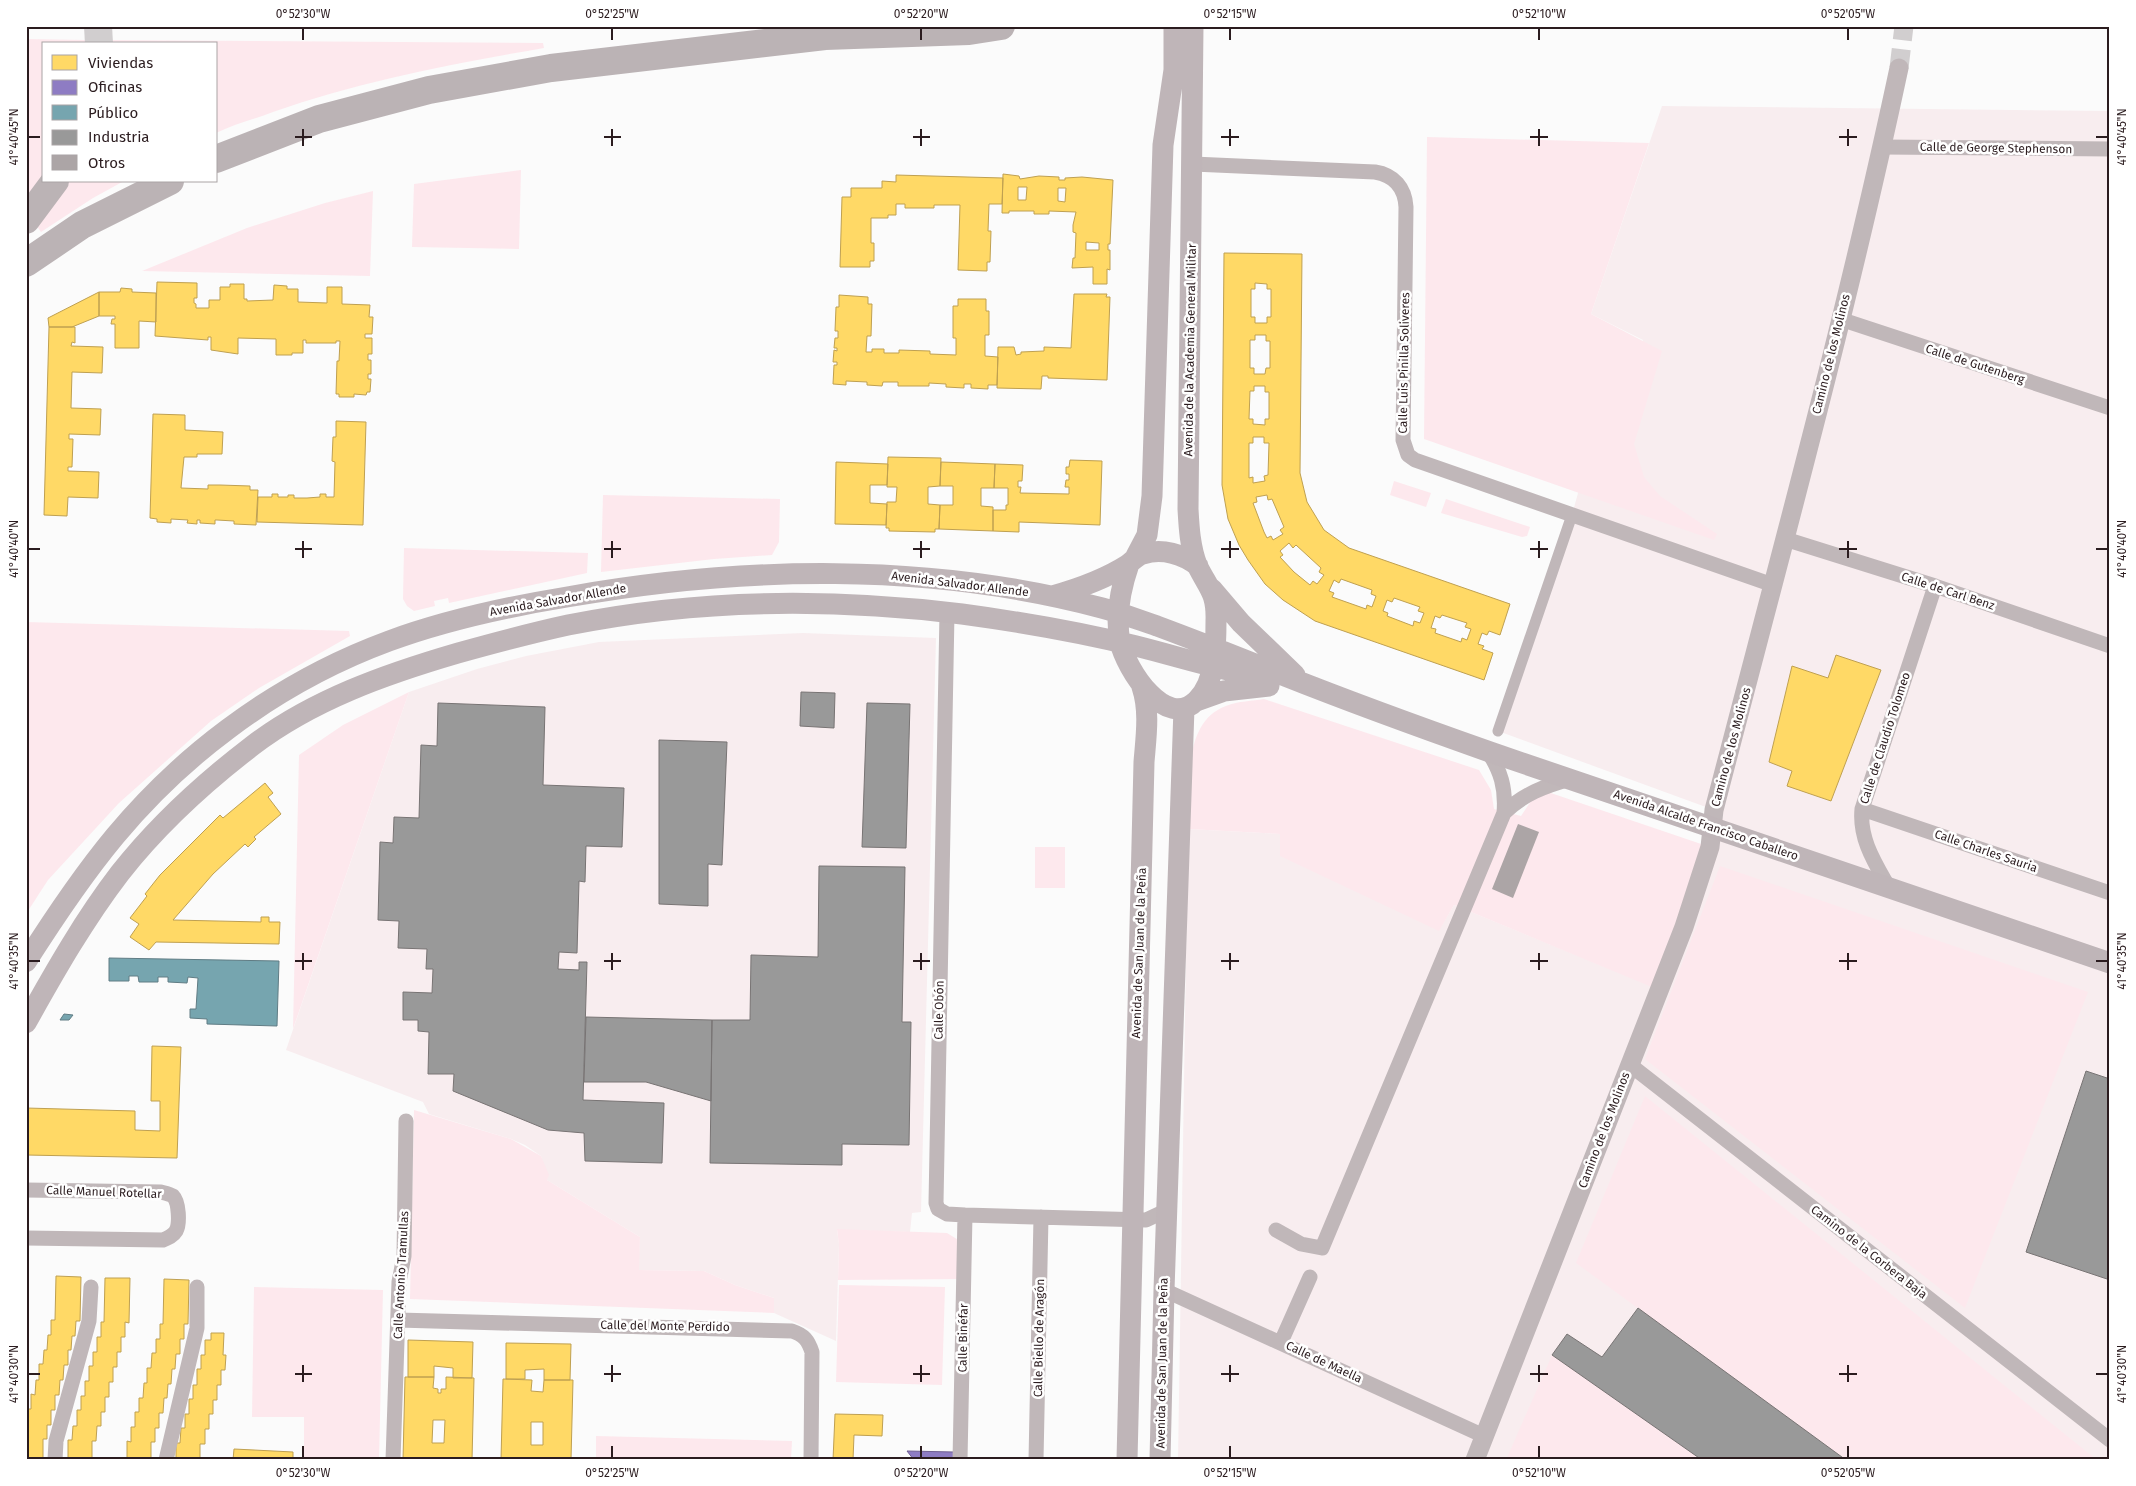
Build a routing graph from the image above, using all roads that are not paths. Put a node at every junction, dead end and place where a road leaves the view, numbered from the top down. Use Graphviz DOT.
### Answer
graph roads {
  1 [pos="1001,26"];
  2 [pos="1174,26"];
  3 [pos="1193,26"];
  4 [pos="1898,68"];
  5 [pos="1882,147"];
  6 [pos="2110,149"];
  7 [pos="218,158"];
  8 [pos="1193,164"];
  9 [pos="54,182"];
  10 [pos="168,182"];
  11 [pos="26,220"];
  12 [pos="26,263"];
  13 [pos="1840,319"];
  14 [pos="2110,408"];
  15 [pos="1572,515"];
  16 [pos="1785,539"];
  17 [pos="1132,560"];
  18 [pos="1198,566"];
  19 [pos="1773,585"];
  20 [pos="1934,586"];
  21 [pos="1211,587"];
  22 [pos="1052,596"];
  23 [pos="1118,612"];
  24 [pos="947,613"];
  25 [pos="1120,642"];
  26 [pos="2110,646"];
  27 [pos="1213,657"];
  28 [pos="1304,683"];
  29 [pos="1142,687"];
  30 [pos="1190,705"];
  31 [pos="1498,731"];
  32 [pos="1487,750"];
  33 [pos="1570,779"];
  34 [pos="1862,809"];
  35 [pos="1504,813"];
  36 [pos="1712,827"];
  37 [pos="1889,888"];
  38 [pos="2110,893"];
  39 [pos="26,962"];
  40 [pos="2110,963"];
  41 [pos="26,1023"];
  42 [pos="1629,1064"];
  43 [pos="406,1121"];
  44 [pos="26,1190"];
  45 [pos="1167,1206"];
  46 [pos="965,1215"];
  47 [pos="1042,1217"];
  48 [pos="1133,1220"];
  49 [pos="1276,1230"];
  50 [pos="26,1238"];
  51 [pos="1310,1277"];
  52 [pos="90,1287"];
  53 [pos="197,1287"];
  54 [pos="1164,1290"];
  55 [pos="398,1320"];
  56 [pos="1282,1342"];
  57 [pos="1484,1436"];
  58 [pos="2110,1440"];
  59 [pos="55,1460"];
  60 [pos="166,1460"];
  61 [pos="393,1460"];
  62 [pos="811,1460"];
  63 [pos="960,1460"];
  64 [pos="1036,1460"];
  65 [pos="1127,1460"];
  66 [pos="1160,1460"];
  67 [pos="1475,1460"];
  1 -- 7 [label="highway"];
  2 -- 17 [label="main road"];
  3 -- 8 [label="main road, Avenida de la Academia General Militar"];
  4 -- 5 [label="street, Camino de los Molinos"];
  5 -- 6 [label="street, Calle de George Stephenson"];
  5 -- 13 [label="street, Camino de los Molinos"];
  8 -- 15 [label="street, Calle Luis Pinilla Soliveres"];
  8 -- 18 [label="main road, Avenida de la Academia General Militar"];
  9 -- 11 [label="highway"];
  10 -- 12 [label="highway"];
  13 -- 14 [label="street, Calle de Gutenberg"];
  13 -- 16 [label="street, Camino de los Molinos"];
  15 -- 19 [label="street, Calle Luis Pinilla Soliveres"];
  15 -- 31 [label="street"];
  16 -- 19 [label="street, Camino de los Molinos"];
  16 -- 20 [label="street, Calle de Carl Benz"];
  17 -- 18 [label="main road"];
  17 -- 22 [label="main road"];
  17 -- 23 [label="main road, Avenida de San Juan de la Peña"];
  18 -- 21 [label="main road, Avenida de la Academia General Militar"];
  19 -- 36 [label="street, Camino de los Molinos"];
  20 -- 26 [label="street, Calle de Carl Benz"];
  20 -- 34 [label="street, Calle de Claudio Tolomeo"];
  21 -- 27 [label="main road, Avenida de la Academia General Militar"];
  21 -- 28 [label="main road, Avenida Alcalde Francisco Caballero"];
  22 -- 23 [label="main road, Avenida Salvador Allende"];
  22 -- 39 [label="main road, Avenida Salvador Allende"];
  23 -- 25 [label="main road, Avenida de San Juan de la Peña"];
  23 -- 27 [label="main road, Avenida Salvador Allende"];
  24 -- 25 [label="main road"];
  24 -- 41 [label="main road"];
  24 -- 46 [label="street, Calle Obón"];
  25 -- 27 [label="main road, Avenida Alcalde Francisco Caballero"];
  25 -- 29 [label="main road, Avenida de San Juan de la Peña"];
  27 -- 28 [label="main road, Avenida Alcalde Francisco Caballero"];
  27 -- 30 [label="main road, Avenida de San Juan de la Peña"];
  28 -- 30 [label="main road, Avenida Alcalde Francisco Caballero"];
  28 -- 32 [label="main road, Avenida Alcalde Francisco Caballero"];
  29 -- 30 [label="main road, Avenida de San Juan de la Peña"];
  29 -- 48 [label="main road, Avenida de San Juan de la Peña"];
  30 -- 45 [label="main road, Avenida de San Juan de la Peña"];
  32 -- 33 [label="main road, Avenida Alcalde Francisco Caballero"];
  32 -- 35 [label="street"];
  33 -- 35 [label="street"];
  33 -- 36 [label="main road, Avenida Alcalde Francisco Caballero"];
  34 -- 37 [label="street, Calle de Claudio Tolomeo"];
  34 -- 38 [label="street, Calle Charles Sauria"];
  35 -- 49 [label="street"];
  36 -- 37 [label="main road, Avenida Alcalde Francisco Caballero"];
  36 -- 42 [label="street, Camino de los Molinos"];
  37 -- 40 [label="main road, Avenida Alcalde Francisco Caballero"];
  42 -- 57 [label="street, Camino de los Molinos"];
  42 -- 58 [label="street, Camino de la Corbera Baja"];
  43 -- 55 [label="street, Calle Antonio Tramullas"];
  44 -- 50 [label="street, Calle Manuel Rotellar"];
  45 -- 48 [label="street"];
  45 -- 54 [label="main road, Avenida de San Juan de la Peña"];
  46 -- 47 [label="street, Calle Obón"];
  46 -- 63 [label="street, Calle Binéfar"];
  47 -- 48 [label="street, Calle Obón"];
  47 -- 64 [label="street, Calle Biello de Aragón"];
  48 -- 65 [label="main road, Avenida de San Juan de la Peña"];
  51 -- 56 [label="street"];
  52 -- 59 [label="street"];
  53 -- 60 [label="street"];
  54 -- 56 [label="street, Calle de Maella"];
  54 -- 66 [label="main road, Avenida de San Juan de la Peña"];
  55 -- 61 [label="street, Calle Antonio Tramullas"];
  55 -- 62 [label="street, Calle del Monte Perdido"];
  56 -- 57 [label="street, Calle de Maella"];
  57 -- 67 [label="street, Camino de los Molinos"];
}
